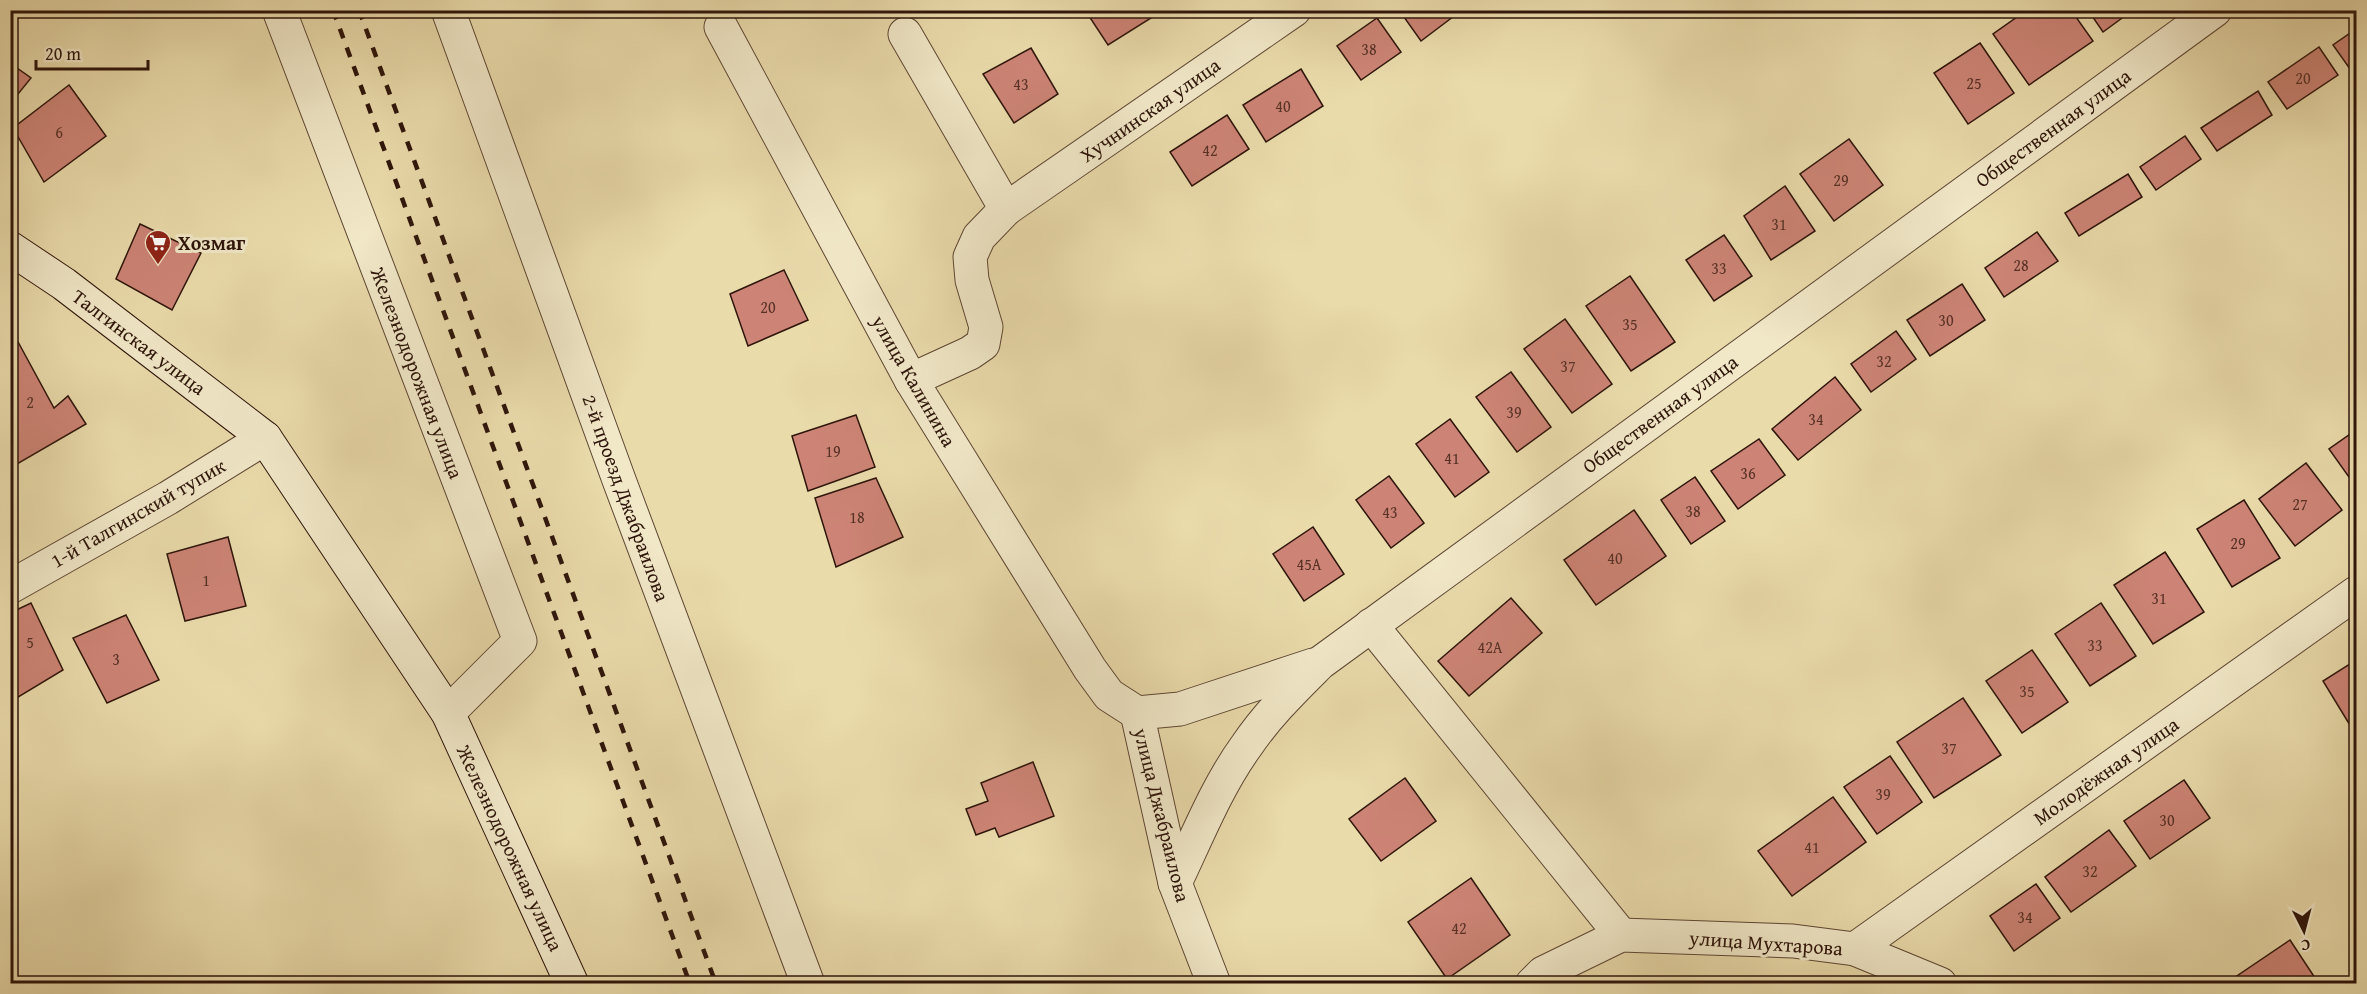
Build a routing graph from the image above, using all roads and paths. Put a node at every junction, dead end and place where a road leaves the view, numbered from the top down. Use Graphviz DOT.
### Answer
graph roads {
  1 [pos="279,10"];
  2 [pos="448,10"];
  3 [pos="1294,10"];
  4 [pos="2215,10"];
  5 [pos="721,27"];
  6 [pos="905,34"];
  7 [pos="1006,209"];
  8 [pos="10,248"];
  9 [pos="910,380"];
  10 [pos="266,438"];
  11 [pos="10,587"];
  12 [pos="2356,593"];
  13 [pos="1371,625"];
  14 [pos="1320,663"];
  15 [pos="448,713"];
  16 [pos="1137,713"];
  17 [pos="1175,883"];
  18 [pos="1621,935"];
  19 [pos="1855,949"];
  20 [pos="572,984"];
  21 [pos="808,984"];
  22 [pos="1214,984"];
  23 [pos="1532,984"];
  24 [pos="1940,984"];
  1 -- 15 [label="street, Железнодорожная улица"];
  2 -- 21 [label="street, 2-й проезд Джабраилова"];
  3 -- 7 [label="street, Хучнинская улица"];
  4 -- 13 [label="street, Общественная улица"];
  5 -- 9 [label="street, улица Калинина"];
  6 -- 7 [label="street"];
  7 -- 9 [label="street, Хучнинская улица"];
  8 -- 10 [label="street, Талгинская улица"];
  9 -- 16 [label="street, улица Калинина"];
  10 -- 11 [label="street, 1-й Талгинский тупик"];
  10 -- 15 [label="street, Железнодорожная улица"];
  12 -- 19 [label="street, Молодёжная улица"];
  13 -- 14 [label="street, Общественная улица"];
  13 -- 18 [label="street"];
  14 -- 16 [label="street"];
  14 -- 17 [label="street, Общественная улица"];
  15 -- 20 [label="street, Железнодорожная улица"];
  16 -- 17 [label="street, улица Джабраилова"];
  17 -- 22 [label="street, улица Джабраилова"];
  18 -- 19 [label="street, улица Мухтарова"];
  18 -- 23 [label="street"];
  19 -- 24 [label="street, улица Мухтарова"];
}
